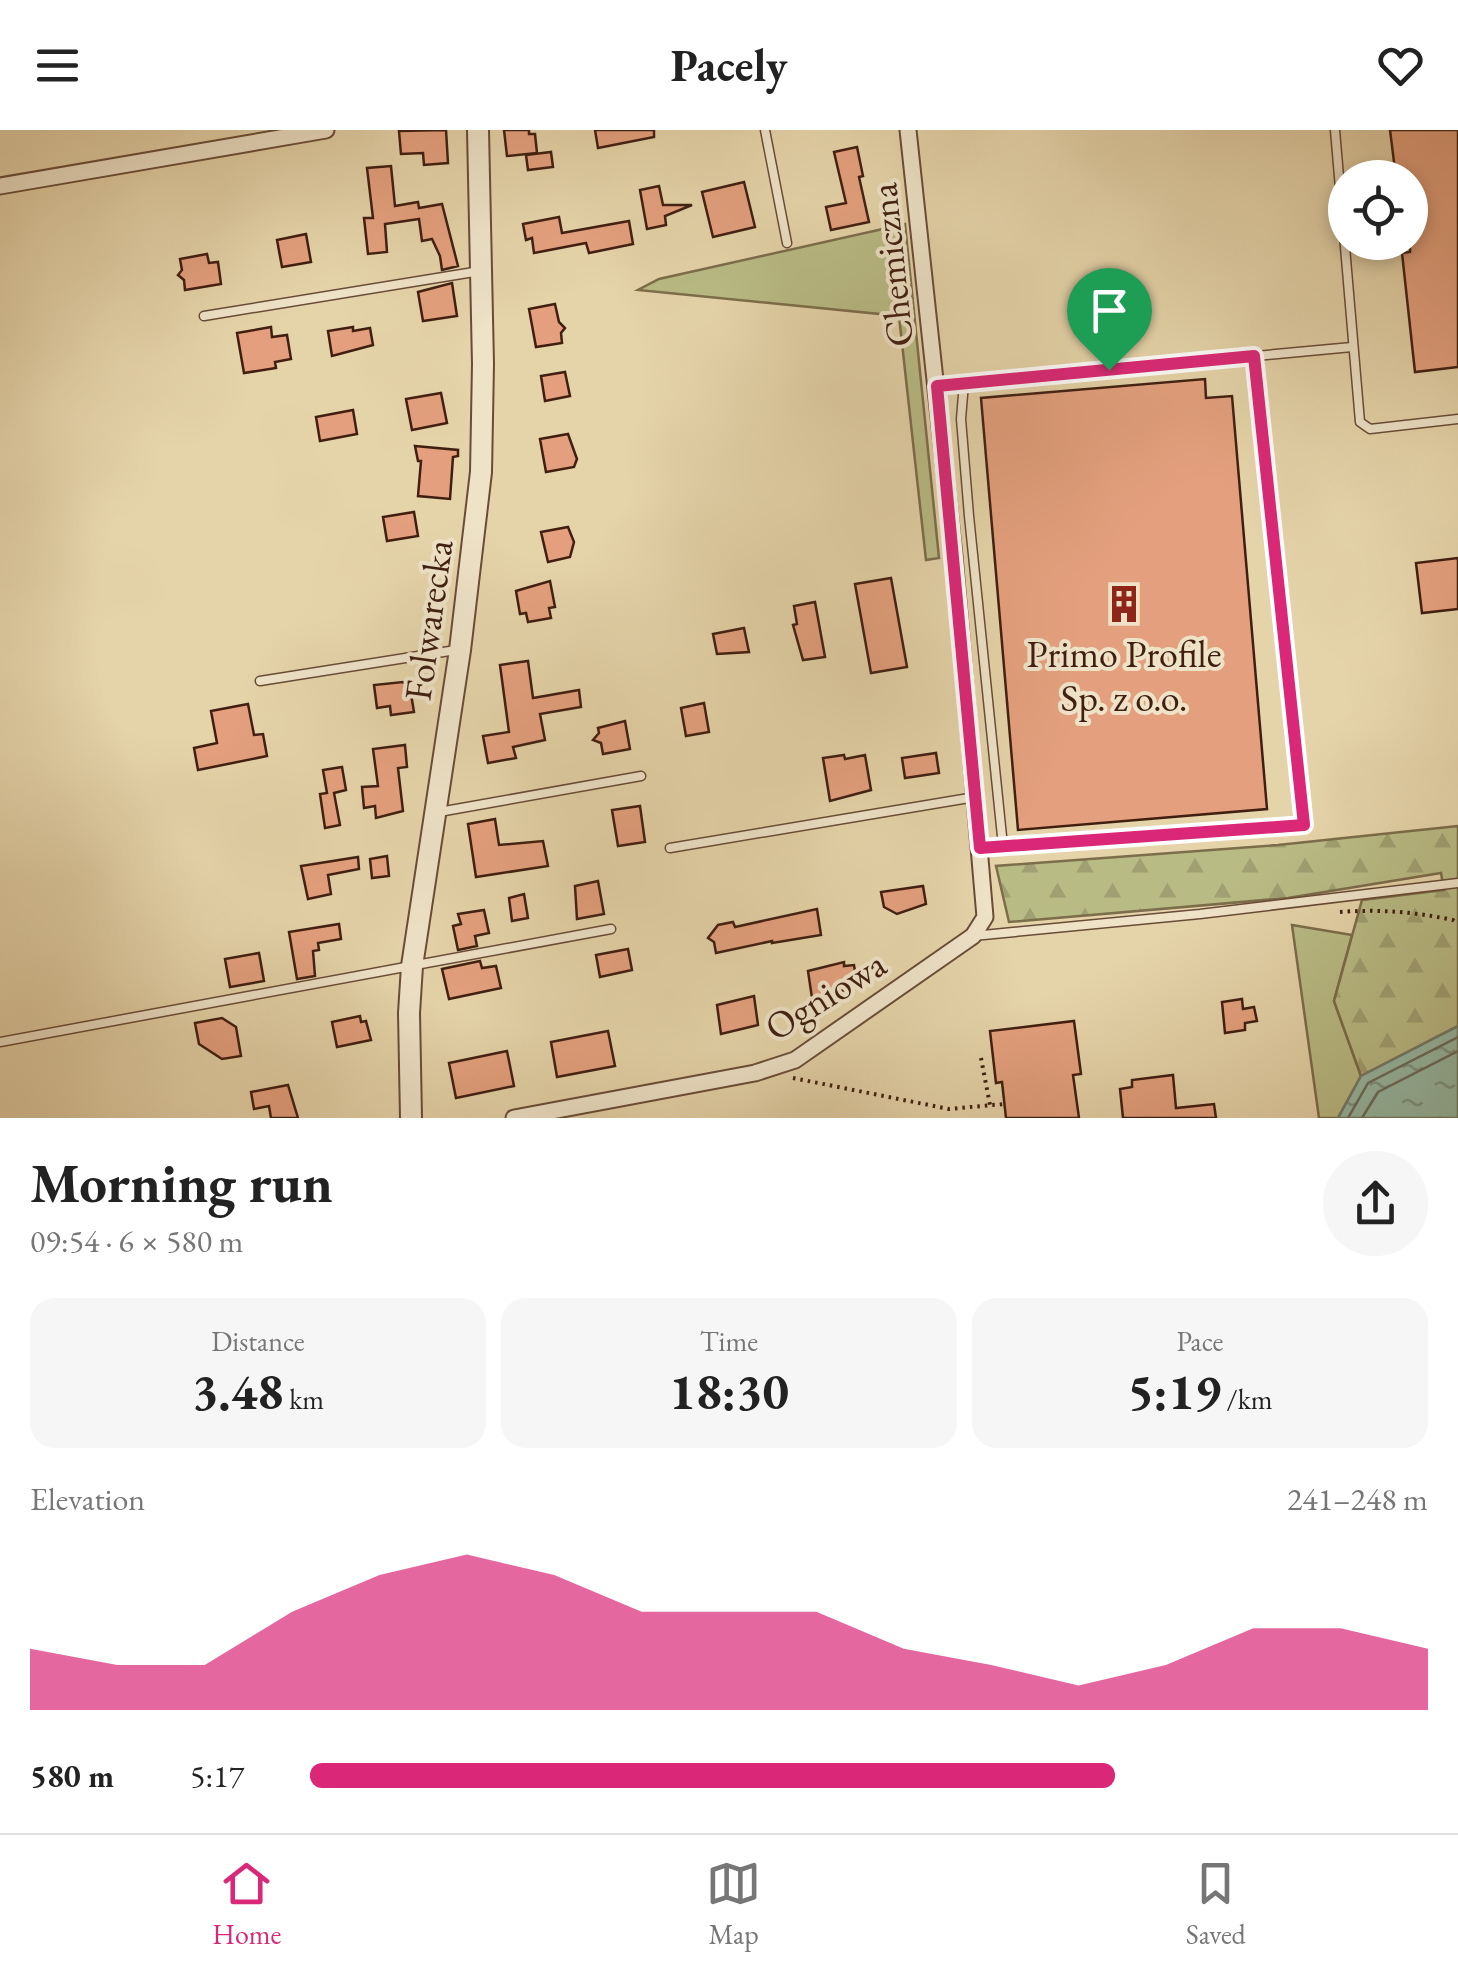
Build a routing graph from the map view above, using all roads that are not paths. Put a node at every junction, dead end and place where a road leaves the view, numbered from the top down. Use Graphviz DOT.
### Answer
graph roads {
  1 [pos="326,130"];
  2 [pos="478,130"];
  3 [pos="765,130"];
  4 [pos="908,130"];
  5 [pos="1335,130"];
  6 [pos="0,186"];
  7 [pos="787,244"];
  8 [pos="480,271"];
  9 [pos="204,316"];
  10 [pos="1352,347"];
  11 [pos="1254,356"];
  12 [pos="964,384"];
  13 [pos="937,386"];
  14 [pos="1458,420"];
  15 [pos="460,650"];
  16 [pos="260,682"];
  17 [pos="642,776"];
  18 [pos="975,796"];
  19 [pos="435,812"];
  20 [pos="1003,846"];
  21 [pos="670,848"];
  22 [pos="980,848"];
  23 [pos="1458,883"];
  24 [pos="611,929"];
  25 [pos="973,936"];
  26 [pos="412,966"];
  27 [pos="0,1042"];
  28 [pos="411,1118"];
  29 [pos="514,1118"];
  1 -- 6 [label="street"];
  2 -- 8 [label="street, Folwarecka"];
  3 -- 7 [label="lane"];
  4 -- 13 [label="street, Chemiczna"];
  5 -- 10 [label="lane"];
  8 -- 9 [label="lane"];
  8 -- 15 [label="street, Folwarecka"];
  10 -- 11 [label="lane"];
  10 -- 14 [label="lane"];
  11 -- 12 [label="lane"];
  11 -- 20 [label="lane"];
  12 -- 13 [label="lane"];
  12 -- 20 [label="lane"];
  13 -- 18 [label="street, Chemiczna"];
  15 -- 16 [label="lane"];
  15 -- 19 [label="street, Folwarecka"];
  17 -- 19 [label="lane"];
  18 -- 21 [label="lane"];
  18 -- 22 [label="street, Chemiczna"];
  19 -- 26 [label="street, Folwarecka"];
  20 -- 22 [label="lane"];
  22 -- 25 [label="street, Chemiczna"];
  23 -- 25 [label="lane"];
  24 -- 26 [label="lane"];
  25 -- 29 [label="street, Ogniowa"];
  26 -- 27 [label="lane"];
  26 -- 28 [label="street, Folwarecka"];
}
